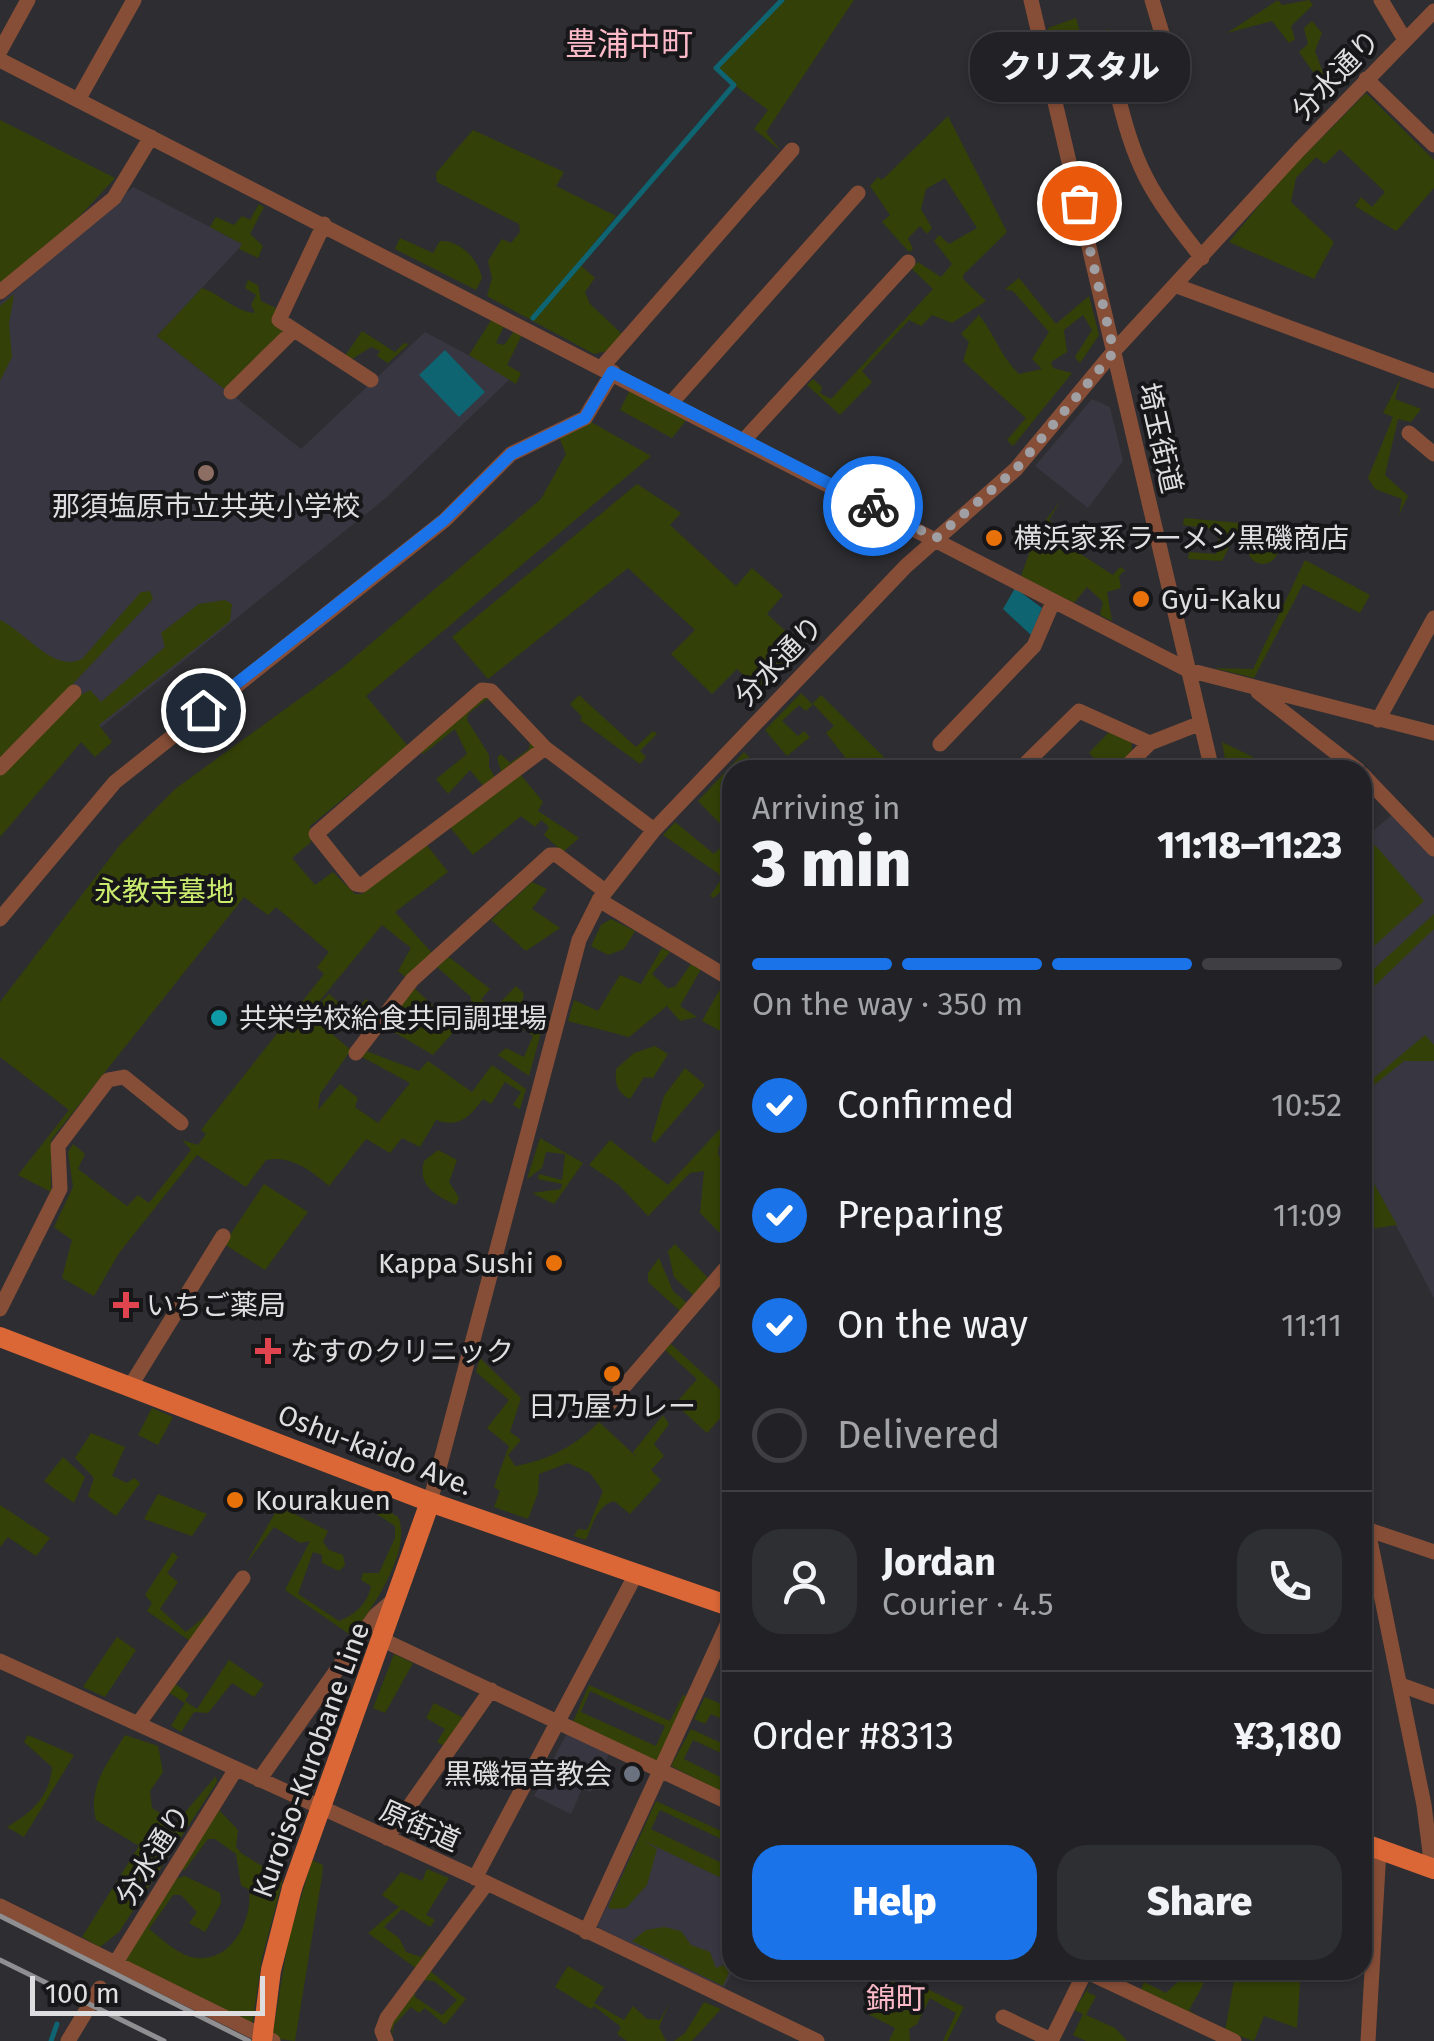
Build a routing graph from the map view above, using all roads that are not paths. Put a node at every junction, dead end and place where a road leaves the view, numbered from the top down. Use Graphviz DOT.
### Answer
graph roads {
  1 [pos="28,0"];
  2 [pos="134,0"];
  3 [pos="1031,0"];
  4 [pos="1152,0"];
  5 [pos="1381,0"];
  6 [pos="1434,11"];
  7 [pos="1404,40"];
  8 [pos="0,50"];
  9 [pos="0,60"];
  10 [pos="1366,79"];
  11 [pos="78,100"];
  12 [pos="151,137"];
  13 [pos="1434,146"];
  14 [pos="792,150"];
  15 [pos="858,192"];
  16 [pos="324,224"];
  17 [pos="1202,258"];
  18 [pos="908,262"];
  19 [pos="1177,286"];
  20 [pos="0,292"];
  21 [pos="293,331"];
  22 [pos="1114,352"];
  23 [pos="607,369"];
  24 [pos="371,380"];
  25 [pos="1434,380"];
  26 [pos="231,392"];
  27 [pos="672,402"];
  28 [pos="1409,433"];
  29 [pos="744,440"];
  30 [pos="1434,454"];
  31 [pos="936,538"];
  32 [pos="1054,602"];
  33 [pos="1434,618"];
  34 [pos="1188,670"];
  35 [pos="1255,690"];
  36 [pos="74,692"];
  37 [pos="1378,720"];
  38 [pos="1201,723"];
  39 [pos="1434,733"];
  40 [pos="1150,743"];
  41 [pos="940,744"];
  42 [pos="545,748"];
  43 [pos="1029,760"];
  44 [pos="1133,760"];
  45 [pos="1210,760"];
  46 [pos="1342,760"];
  47 [pos="0,768"];
  48 [pos="1372,786"];
  49 [pos="654,830"];
  50 [pos="1434,849"];
  51 [pos="602,895"];
  52 [pos="0,919"];
  53 [pos="722,973"];
  54 [pos="356,1052"];
  55 [pos="181,1123"];
  56 [pos="223,1236"];
  57 [pos="722,1273"];
  58 [pos="0,1309"];
  59 [pos="0,1336"];
  60 [pos="131,1385"];
  61 [pos="602,1412"];
  62 [pos="430,1502"];
  63 [pos="1372,1531"];
  64 [pos="1372,1549"];
  65 [pos="1434,1552"];
  66 [pos="636,1574"];
  67 [pos="242,1578"];
  68 [pos="400,1594"];
  69 [pos="722,1607"];
  70 [pos="722,1634"];
  71 [pos="383,1640"];
  72 [pos="0,1660"];
  73 [pos="1401,1685"];
  74 [pos="491,1690"];
  75 [pos="1434,1697"];
  76 [pos="559,1721"];
  77 [pos="138,1724"];
  78 [pos="236,1769"];
  79 [pos="662,1771"];
  80 [pos="259,1780"];
  81 [pos="722,1799"];
  82 [pos="321,1809"];
  83 [pos="387,1838"];
  84 [pos="1372,1846"];
  85 [pos="1433,1868"];
  86 [pos="481,1880"];
  87 [pos="0,1906"];
  88 [pos="586,1932"];
  89 [pos="114,1964"];
  90 [pos="1080,1980"];
  91 [pos="1106,1980"];
  92 [pos="1369,1980"];
  93 [pos="100,1988"];
  94 [pos="1004,2017"];
  95 [pos="1051,2040"];
  96 [pos="68,2041"];
  97 [pos="262,2041"];
  98 [pos="273,2041"];
  99 [pos="386,2041"];
  100 [pos="817,2041"];
  101 [pos="1234,2041"];
  102 [pos="1368,2041"];
  1 -- 8 [label="street"];
  2 -- 11 [label="street"];
  3 -- 22 [label="street, 埼玉街道"];
  4 -- 17 [label="street"];
  5 -- 7 [label="street"];
  6 -- 7 [label="street, 分水通り"];
  7 -- 10 [label="street, 分水通り"];
  9 -- 11 [label="street"];
  10 -- 13 [label="street"];
  10 -- 17 [label="street, 分水通り"];
  11 -- 12 [label="street"];
  12 -- 16 [label="street"];
  12 -- 20 [label="street"];
  14 -- 23 [label="street"];
  15 -- 27 [label="street"];
  16 -- 21 [label="street"];
  16 -- 23 [label="street"];
  17 -- 19 [label="street, 分水通り"];
  18 -- 29 [label="street"];
  19 -- 22 [label="street, 分水通り"];
  19 -- 25 [label="street"];
  21 -- 24 [label="street"];
  21 -- 26 [label="street"];
  22 -- 31 [label="street, 分水通り"];
  22 -- 34 [label="street, 埼玉街道"];
  23 -- 27 [label="street"];
  23 -- 52 [label="street"];
  27 -- 29 [label="street"];
  28 -- 30 [label="street"];
  29 -- 31 [label="street"];
  31 -- 32 [label="street"];
  31 -- 49 [label="street, 分水通り"];
  32 -- 34 [label="street"];
  32 -- 41 [label="street"];
  33 -- 37 [label="street"];
  34 -- 35 [label="street"];
  34 -- 38 [label="street, 埼玉街道"];
  35 -- 37 [label="street"];
  35 -- 46 [label="street"];
  36 -- 47 [label="street"];
  37 -- 39 [label="street"];
  38 -- 40 [label="street"];
  38 -- 45 [label="street, 埼玉街道"];
  40 -- 43 [label="street"];
  40 -- 44 [label="street"];
  42 -- 42 [label="street"];
  42 -- 49 [label="street"];
  48 -- 50 [label="street"];
  49 -- 51 [label="street, 分水通り"];
  51 -- 53 [label="street"];
  51 -- 54 [label="street"];
  51 -- 62 [label="street, 分水通り"];
  55 -- 58 [label="street"];
  56 -- 60 [label="street"];
  57 -- 61 [label="street"];
  59 -- 60 [label="main road, Oshu-kaido Ave."];
  60 -- 62 [label="main road, Oshu-kaido Ave."];
  62 -- 66 [label="main road, Oshu-kaido Ave."];
  62 -- 68 [label="main road, Kuroiso-Kurobane Line"];
  63 -- 65 [label="street"];
  64 -- 73 [label="street"];
  66 -- 69 [label="main road, Oshu-kaido Ave."];
  66 -- 76 [label="street"];
  67 -- 77 [label="street"];
  68 -- 71 [label="main road, Kuroiso-Kurobane Line"];
  68 -- 80 [label="street"];
  70 -- 79 [label="street"];
  71 -- 74 [label="street"];
  71 -- 82 [label="main road, Kuroiso-Kurobane Line"];
  72 -- 77 [label="street, 原街道"];
  73 -- 75 [label="street"];
  73 -- 85 [label="street"];
  74 -- 76 [label="street"];
  74 -- 83 [label="street"];
  76 -- 79 [label="street"];
  76 -- 86 [label="street"];
  77 -- 78 [label="street, 原街道"];
  78 -- 80 [label="street, 原街道"];
  78 -- 89 [label="street, 分水通り"];
  79 -- 81 [label="street"];
  79 -- 88 [label="street"];
  80 -- 82 [label="street, 原街道"];
  82 -- 83 [label="street, 原街道"];
  82 -- 97 [label="main road, Kuroiso-Kurobane Line, bridge"];
  83 -- 86 [label="street, 原街道"];
  84 -- 85 [label="main road"];
  86 -- 88 [label="street, 原街道"];
  86 -- 99 [label="street"];
  87 -- 89 [label="street"];
  88 -- 100 [label="street, 原街道"];
  89 -- 98 [label="street"];
  90 -- 95 [label="street"];
  91 -- 101 [label="street"];
  92 -- 102 [label="street"];
  93 -- 96 [label="street"];
  94 -- 95 [label="street"];
}
